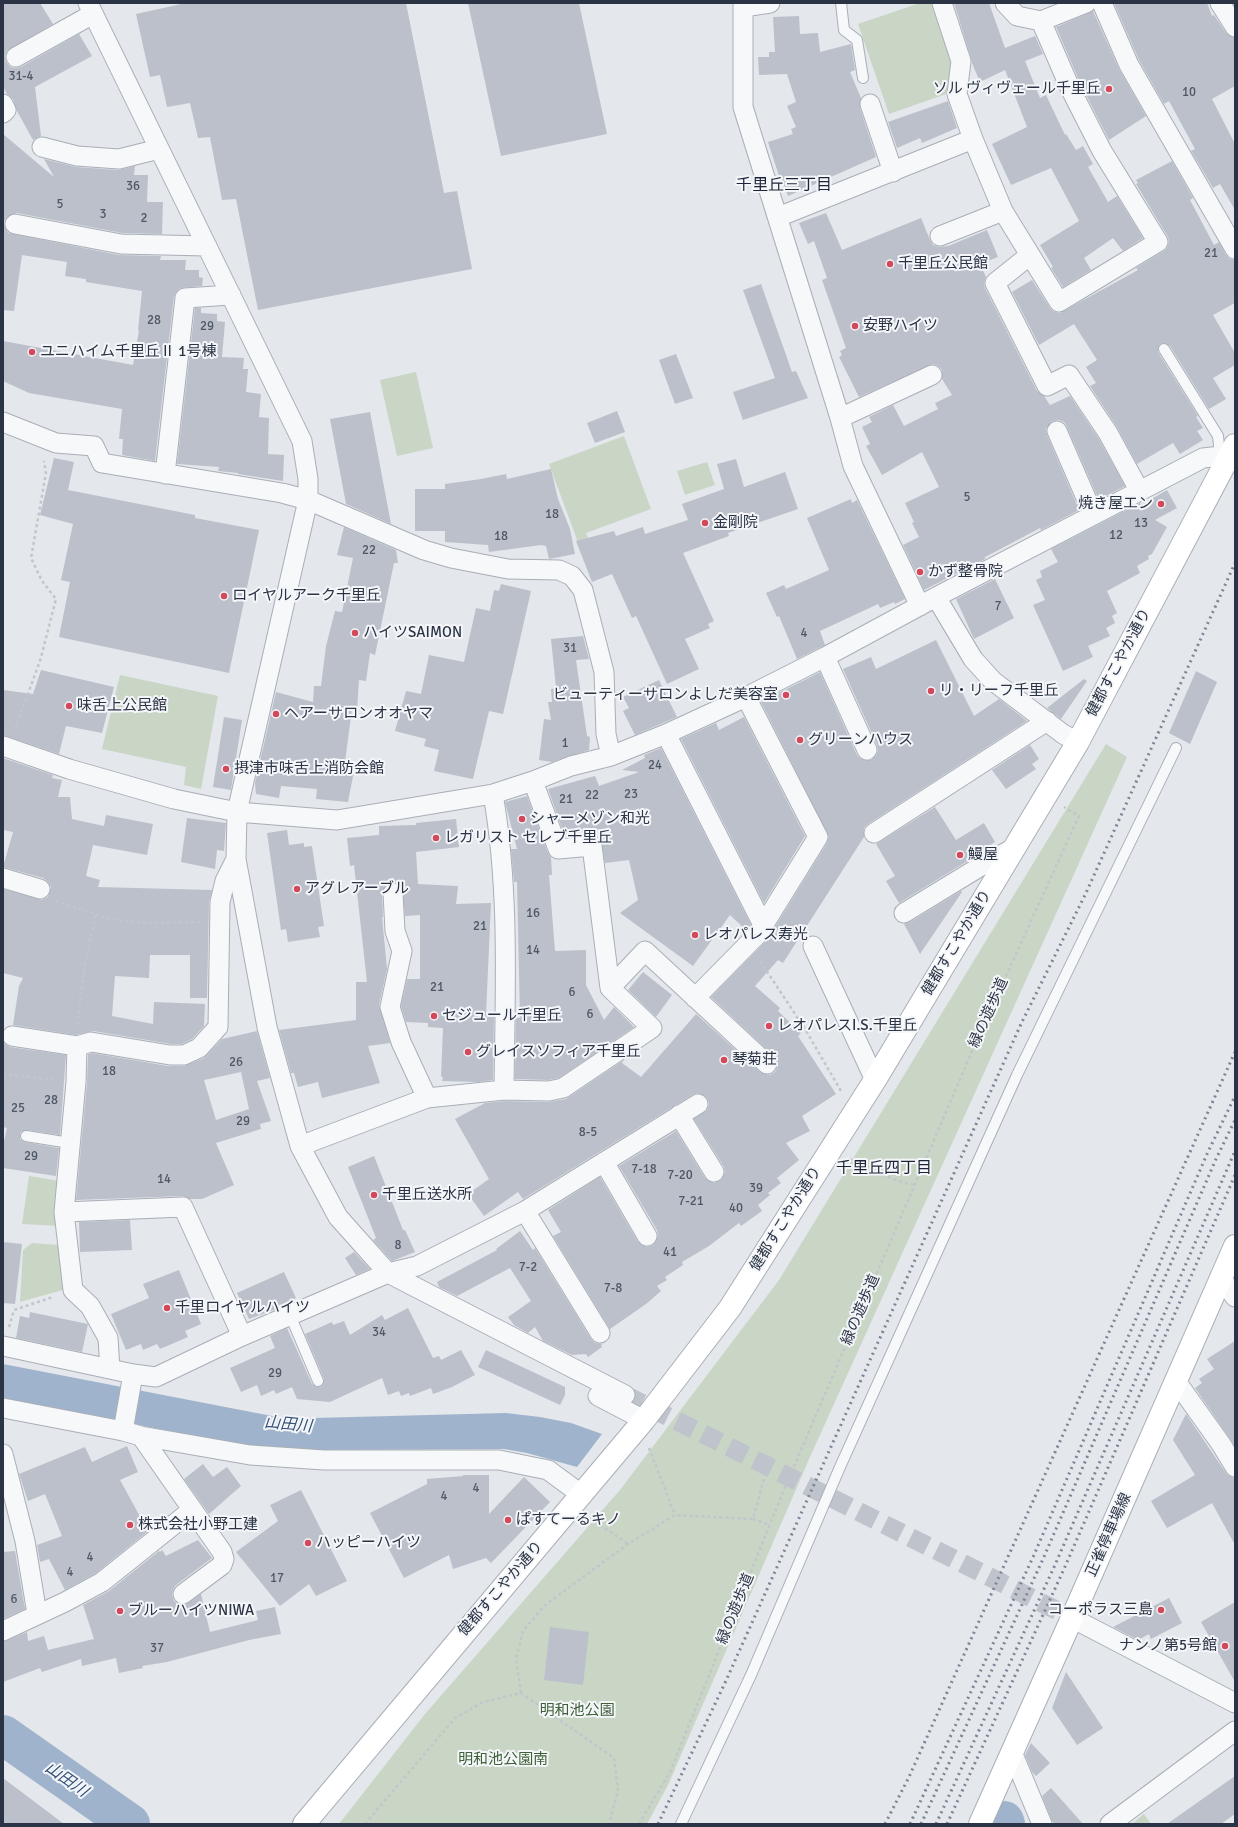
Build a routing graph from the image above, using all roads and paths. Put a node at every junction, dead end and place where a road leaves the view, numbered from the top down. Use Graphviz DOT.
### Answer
graph roads {
  1 [pos="770,3"];
  2 [pos="841,3"];
  3 [pos="942,3"];
  4 [pos="1005,3"];
  5 [pos="1086,3"];
  6 [pos="1102,3"];
  7 [pos="1220,3"];
  8 [pos="743,5"];
  9 [pos="90,9"];
  10 [pos="1041,21"];
  11 [pos="1235,27"];
  12 [pos="16,57"];
  13 [pos="863,78"];
  14 [pos="3,104"];
  15 [pos="870,104"];
  16 [pos="3,113"];
  17 [pos="973,139"];
  18 [pos="42,147"];
  19 [pos="159,149"];
  20 [pos="893,172"];
  21 [pos="1003,211"];
  22 [pos="778,217"];
  23 [pos="14,224"];
  24 [pos="940,236"];
  25 [pos="206,246"];
  26 [pos="1235,249"];
  27 [pos="1030,254"];
  28 [pos="231,295"];
  29 [pos="1164,349"];
  30 [pos="932,375"];
  31 [pos="840,418"];
  32 [pos="3,422"];
  33 [pos="1057,431"];
  34 [pos="41,437"];
  35 [pos="1228,452"];
  36 [pos="165,474"];
  37 [pos="1139,490"];
  38 [pos="308,500"];
  39 [pos="1093,514"];
  40 [pos="928,601"];
  41 [pos="824,657"];
  42 [pos="746,696"];
  43 [pos="1047,721"];
  44 [pos="666,734"];
  45 [pos="1078,742"];
  46 [pos="5,747"];
  47 [pos="1176,748"];
  48 [pos="867,750"];
  49 [pos="611,756"];
  50 [pos="532,781"];
  51 [pos="493,794"];
  52 [pos="1062,806"];
  53 [pos="237,812"];
  54 [pos="874,833"];
  55 [pos="1014,848"];
  56 [pos="236,859"];
  57 [pos="3,878"];
  58 [pos="40,889"];
  59 [pos="393,893"];
  60 [pos="904,913"];
  61 [pos="96,915"];
  62 [pos="219,922"];
  63 [pos="763,925"];
  64 [pos="748,943"];
  65 [pos="814,946"];
  66 [pos="610,988"];
  67 [pos="695,998"];
  68 [pos="12,1036"];
  69 [pos="77,1046"];
  70 [pos="767,1064"];
  71 [pos="3,1074"];
  72 [pos="875,1080"];
  73 [pos="76,1082"];
  74 [pos="504,1090"];
  75 [pos="843,1095"];
  76 [pos="427,1098"];
  77 [pos="698,1104"];
  78 [pos="679,1116"];
  79 [pos="26,1136"];
  80 [pos="70,1143"];
  81 [pos="300,1146"];
  82 [pos="846,1157"];
  83 [pos="604,1162"];
  84 [pos="714,1172"];
  85 [pos="915,1185"];
  86 [pos="526,1211"];
  87 [pos="64,1212"];
  88 [pos="647,1236"];
  89 [pos="1235,1246"];
  90 [pos="388,1273"];
  91 [pos="1221,1278"];
  92 [pos="73,1290"];
  93 [pos="1235,1297"];
  94 [pos="465,1312"];
  95 [pos="290,1316"];
  96 [pos="600,1333"];
  97 [pos="242,1336"];
  98 [pos="4,1346"];
  99 [pos="110,1369"];
  100 [pos="133,1374"];
  101 [pos="318,1381"];
  102 [pos="1176,1381"];
  103 [pos="625,1395"];
  104 [pos="3,1408"];
  105 [pos="644,1420"];
  106 [pos="132,1433"];
  107 [pos="648,1446"];
  108 [pos="771,1453"];
  109 [pos="3,1454"];
  110 [pos="1235,1467"];
  111 [pos="582,1495"];
  112 [pos="192,1510"];
  113 [pos="675,1515"];
  114 [pos="590,1517"];
  115 [pos="753,1519"];
  116 [pos="770,1525"];
  117 [pos="628,1544"];
  118 [pos="183,1594"];
  119 [pos="37,1614"];
  120 [pos="1072,1618"];
  121 [pos="3,1631"];
  122 [pos="521,1693"];
  123 [pos="1235,1703"];
  124 [pos="1235,1731"];
  125 [pos="1012,1752"];
  126 [pos="304,1824"];
  127 [pos="364,1824"];
  128 [pos="609,1824"];
  129 [pos="639,1824"];
  130 [pos="681,1824"];
  131 [pos="980,1824"];
  132 [pos="1042,1824"];
  133 [pos="1110,1824"];
  1 -- 8 [label="street"];
  2 -- 13 [label="lane"];
  3 -- 17 [label="street"];
  4 -- 10 [label="street"];
  5 -- 10 [label="street"];
  6 -- 26 [label="street"];
  7 -- 11 [label="street"];
  8 -- 22 [label="street"];
  9 -- 12 [label="street"];
  9 -- 19 [label="street"];
  10 -- 27 [label="street"];
  14 -- 16 [label="street"];
  15 -- 20 [label="street"];
  17 -- 20 [label="street"];
  17 -- 21 [label="street"];
  18 -- 19 [label="street"];
  19 -- 25 [label="street"];
  20 -- 22 [label="street"];
  21 -- 24 [label="street"];
  21 -- 27 [label="street"];
  22 -- 31 [label="street"];
  23 -- 25 [label="street"];
  25 -- 28 [label="street"];
  27 -- 37 [label="street"];
  28 -- 36 [label="street"];
  28 -- 38 [label="street"];
  29 -- 35 [label="lane"];
  30 -- 31 [label="street"];
  31 -- 40 [label="street"];
  32 -- 34 [label="street"];
  33 -- 39 [label="street"];
  34 -- 36 [label="street"];
  34 -- 46 [label="path"];
  35 -- 37 [label="street"];
  35 -- 45 [label="street, 健都すこやか通り"];
  36 -- 38 [label="street"];
  37 -- 39 [label="street"];
  38 -- 49 [label="street"];
  38 -- 53 [label="street"];
  39 -- 40 [label="street"];
  40 -- 41 [label="street"];
  40 -- 43 [label="street"];
  41 -- 42 [label="street"];
  41 -- 48 [label="street"];
  42 -- 44 [label="street"];
  42 -- 63 [label="street"];
  43 -- 45 [label="street"];
  43 -- 54 [label="street"];
  44 -- 49 [label="street"];
  44 -- 63 [label="street"];
  45 -- 55 [label="street, 健都すこやか通り"];
  46 -- 53 [label="street"];
  47 -- 130 [label="lane"];
  49 -- 50 [label="street"];
  50 -- 51 [label="street"];
  50 -- 66 [label="street"];
  51 -- 53 [label="street"];
  51 -- 74 [label="street"];
  52 -- 85 [label="path, 緑の遊歩道"];
  53 -- 56 [label="street"];
  55 -- 60 [label="street"];
  55 -- 72 [label="street, 健都すこやか通り"];
  56 -- 62 [label="street"];
  56 -- 81 [label="street"];
  57 -- 58 [label="street"];
  58 -- 61 [label="path"];
  59 -- 76 [label="street"];
  61 -- 62 [label="path"];
  61 -- 69 [label="path"];
  62 -- 69 [label="street"];
  63 -- 64 [label="street"];
  64 -- 67 [label="street"];
  64 -- 75 [label="path"];
  65 -- 72 [label="street"];
  66 -- 67 [label="street"];
  66 -- 74 [label="street"];
  67 -- 70 [label="street"];
  68 -- 69 [label="street"];
  69 -- 73 [label="street"];
  71 -- 73 [label="path"];
  72 -- 105 [label="street, 健都すこやか通り"];
  73 -- 80 [label="street"];
  74 -- 76 [label="street"];
  76 -- 81 [label="street"];
  77 -- 78 [label="street"];
  78 -- 83 [label="street"];
  78 -- 84 [label="street"];
  79 -- 80 [label="lane"];
  80 -- 87 [label="street"];
  81 -- 90 [label="street"];
  82 -- 85 [label="path"];
  83 -- 86 [label="street"];
  83 -- 88 [label="street"];
  85 -- 116 [label="path, 緑の遊歩道"];
  86 -- 90 [label="street"];
  86 -- 96 [label="street"];
  87 -- 92 [label="street"];
  87 -- 97 [label="street"];
  89 -- 91 [label="street, 正雀停車場線"];
  90 -- 94 [label="street"];
  90 -- 95 [label="street"];
  91 -- 93 [label="street"];
  91 -- 102 [label="street, 正雀停車場線"];
  92 -- 98 [label="path"];
  92 -- 99 [label="street"];
  94 -- 103 [label="street"];
  94 -- 105 [label="street"];
  95 -- 97 [label="street"];
  95 -- 101 [label="lane"];
  97 -- 100 [label="street"];
  98 -- 99 [label="street"];
  99 -- 100 [label="street"];
  100 -- 106 [label="street"];
  102 -- 110 [label="street"];
  102 -- 120 [label="street, 正雀停車場線"];
  104 -- 106 [label="street"];
  105 -- 111 [label="street, 健都すこやか通り"];
  106 -- 111 [label="street"];
  106 -- 112 [label="street"];
  107 -- 113 [label="path"];
  108 -- 115 [label="path"];
  109 -- 119 [label="street"];
  111 -- 126 [label="street, 健都すこやか通り"];
  112 -- 118 [label="street"];
  112 -- 119 [label="street"];
  113 -- 115 [label="path"];
  113 -- 117 [label="path"];
  114 -- 117 [label="path"];
  115 -- 116 [label="path"];
  116 -- 129 [label="path, 緑の遊歩道"];
  117 -- 122 [label="path"];
  119 -- 121 [label="street"];
  120 -- 123 [label="street"];
  120 -- 125 [label="street, 正雀停車場線"];
  122 -- 127 [label="path"];
  122 -- 128 [label="path"];
  124 -- 133 [label="street"];
  125 -- 131 [label="street, 正雀停車場線"];
  125 -- 132 [label="street"];
}
